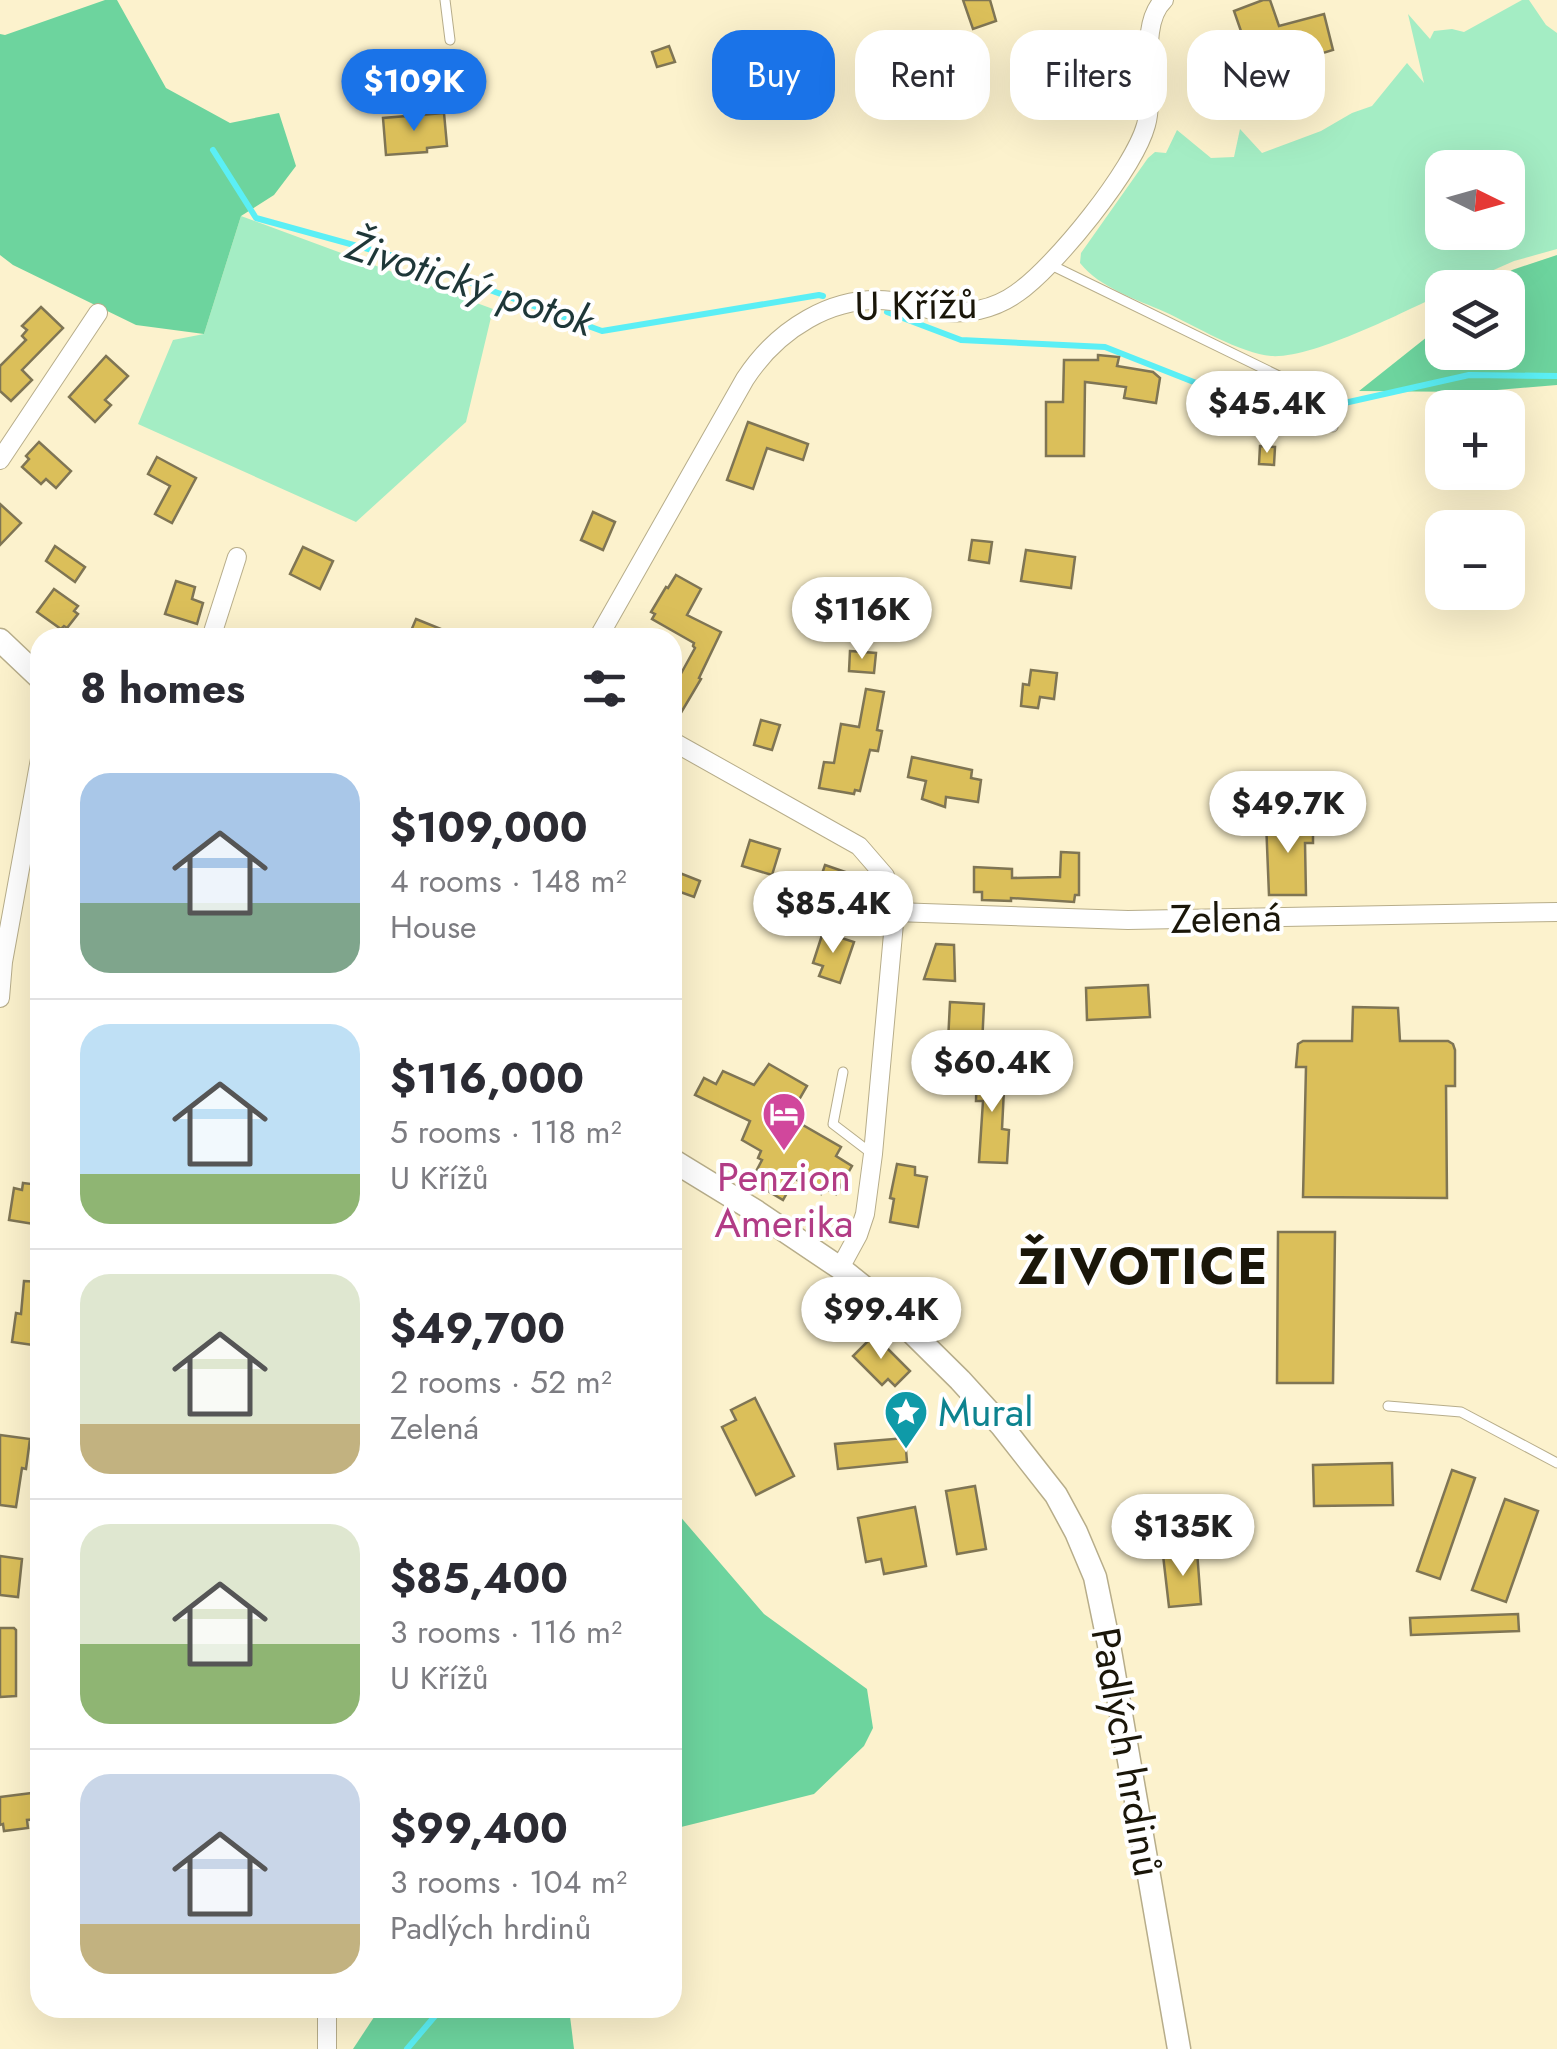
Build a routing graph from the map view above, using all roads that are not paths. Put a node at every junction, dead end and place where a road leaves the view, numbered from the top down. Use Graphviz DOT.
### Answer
graph roads {
  1 [pos="444,0"];
  2 [pos="1158,2"];
  3 [pos="450,40"];
  4 [pos="1050,264"];
  5 [pos="98,313"];
  6 [pos="1333,427"];
  7 [pos="0,460"];
  8 [pos="237,556"];
  9 [pos="213,628"];
  10 [pos="604,628"];
  11 [pos="0,640"];
  12 [pos="30,668"];
  13 [pos="682,747"];
  14 [pos="30,812"];
  15 [pos="895,912"];
  16 [pos="1557,912"];
  17 [pos="2,962"];
  18 [pos="0,998"];
  19 [pos="843,1072"];
  20 [pos="873,1154"];
  21 [pos="682,1166"];
  22 [pos="840,1268"];
  23 [pos="1388,1406"];
  24 [pos="1557,1463"];
  25 [pos="328,2018"];
  26 [pos="327,2049"];
  27 [pos="1179,2049"];
  1 -- 3 [label="lane"];
  2 -- 4 [label="street, U Křížů"];
  4 -- 6 [label="lane"];
  4 -- 10 [label="street, U Křížů"];
  5 -- 7 [label="street"];
  8 -- 9 [label="street"];
  11 -- 12 [label="street"];
  13 -- 15 [label="street"];
  14 -- 17 [label="street"];
  15 -- 16 [label="street, Zelená"];
  15 -- 20 [label="street"];
  17 -- 18 [label="street"];
  19 -- 20 [label="lane"];
  20 -- 22 [label="street"];
  21 -- 22 [label="street, Padlých hrdinů"];
  22 -- 27 [label="street, Padlých hrdinů"];
  23 -- 24 [label="lane"];
  25 -- 26 [label="street"];
}
